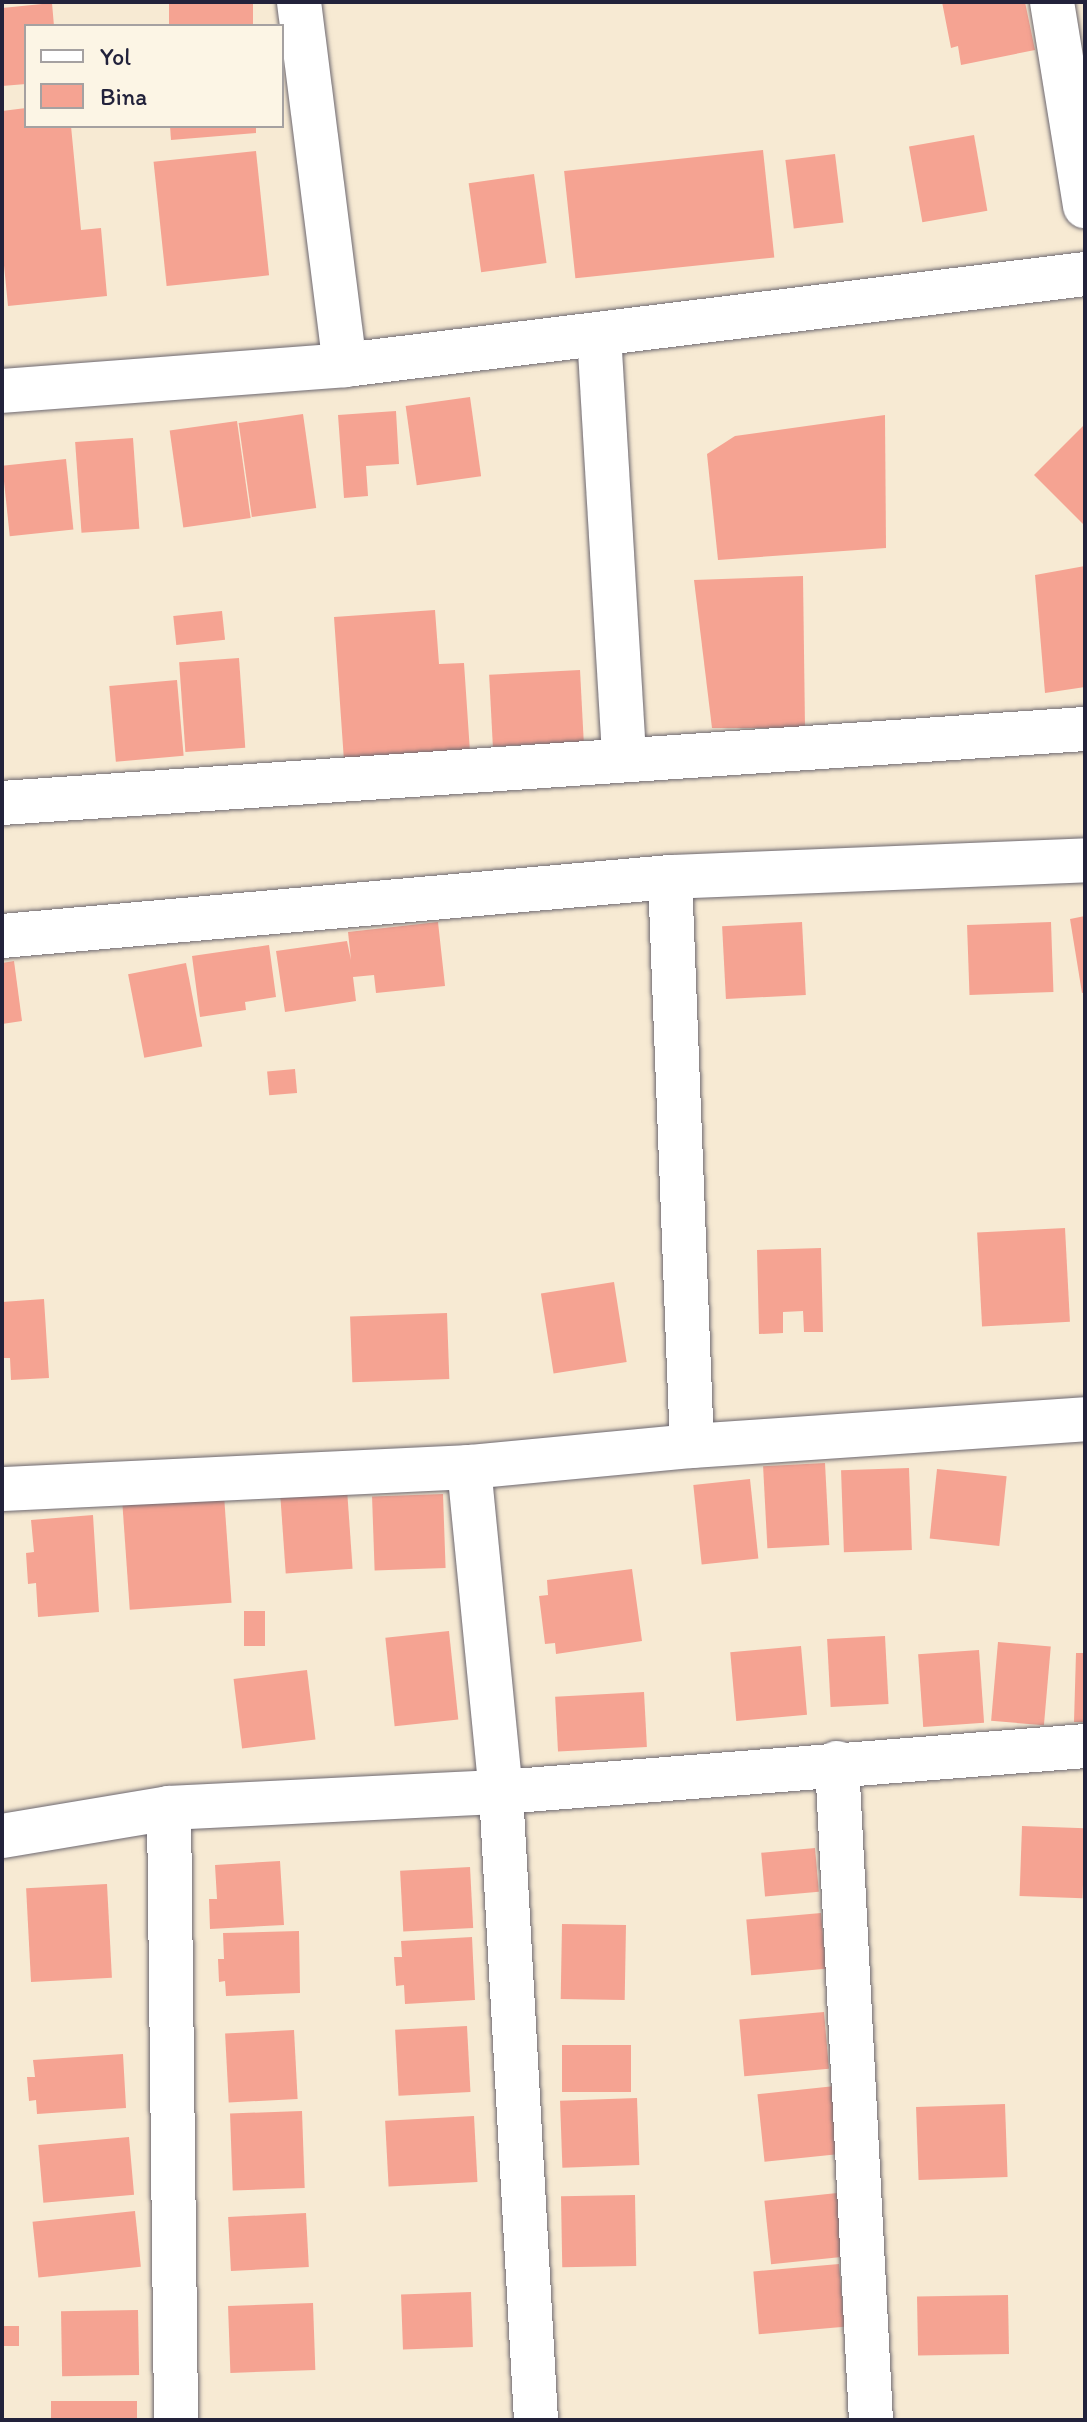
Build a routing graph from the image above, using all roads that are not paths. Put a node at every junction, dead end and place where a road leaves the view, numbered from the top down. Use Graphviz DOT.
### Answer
graph roads {
  1 [pos="299,2"];
  2 [pos="1052,2"];
  3 [pos="1085,206"];
  4 [pos="1085,274"];
  5 [pos="599,334"];
  6 [pos="345,365"];
  7 [pos="2,391"];
  8 [pos="1085,729"];
  9 [pos="624,759"];
  10 [pos="2,803"];
  11 [pos="1085,860"];
  12 [pos="670,877"];
  13 [pos="2,936"];
  14 [pos="1085,1419"];
  15 [pos="692,1446"];
  16 [pos="469,1467"];
  17 [pos="2,1489"];
  18 [pos="1085,1746"];
  19 [pos="837,1763"];
  20 [pos="501,1792"];
  21 [pos="169,1808"];
  22 [pos="2,1836"];
  23 [pos="176,2420"];
  24 [pos="536,2420"];
  25 [pos="871,2420"];
  1 -- 6 [label="street"];
  2 -- 3 [label="street"];
  4 -- 5 [label="street"];
  5 -- 6 [label="street"];
  5 -- 9 [label="street"];
  6 -- 7 [label="street"];
  8 -- 9 [label="street"];
  9 -- 10 [label="street"];
  11 -- 12 [label="street"];
  12 -- 13 [label="street"];
  12 -- 15 [label="street"];
  14 -- 15 [label="street"];
  15 -- 16 [label="street"];
  16 -- 17 [label="street"];
  16 -- 20 [label="street"];
  18 -- 19 [label="street"];
  19 -- 20 [label="street"];
  19 -- 25 [label="street"];
  20 -- 21 [label="street"];
  20 -- 24 [label="street"];
  21 -- 22 [label="street"];
  21 -- 23 [label="street"];
}
